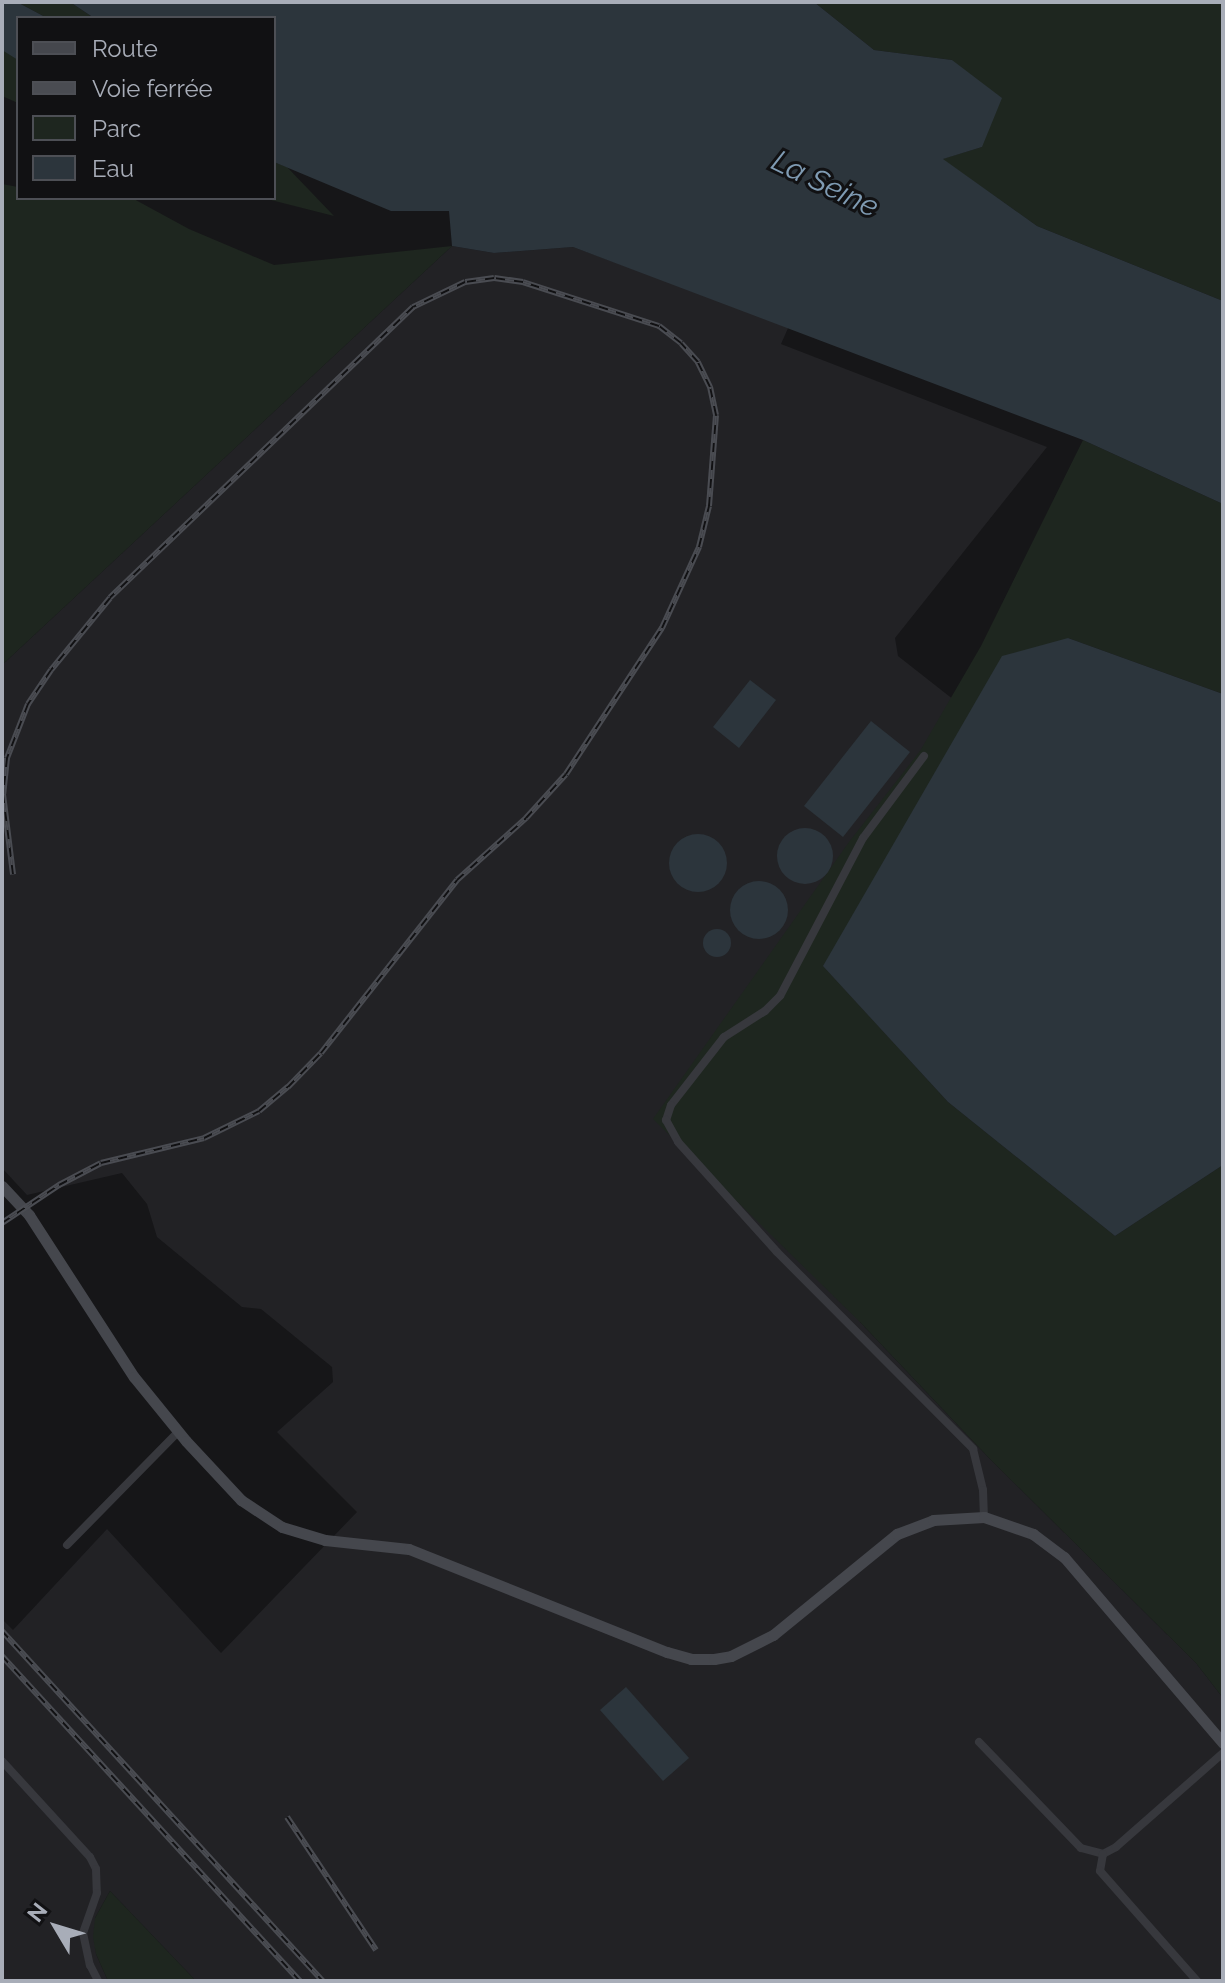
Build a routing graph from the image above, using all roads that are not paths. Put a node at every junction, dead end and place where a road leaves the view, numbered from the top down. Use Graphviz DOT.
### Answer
graph roads {
  1 [pos="924,756"];
  2 [pos="2,1186"];
  3 [pos="178,1432"];
  4 [pos="984,1517"];
  5 [pos="67,1545"];
  6 [pos="979,1742"];
  7 [pos="1223,1743"];
  8 [pos="1223,1753"];
  9 [pos="2,1761"];
  10 [pos="1103,1854"];
  11 [pos="98,1981"];
  12 [pos="1197,1981"];
  1 -- 4 [label="street"];
  2 -- 3 [label="street"];
  3 -- 4 [label="street"];
  3 -- 5 [label="street"];
  4 -- 7 [label="street"];
  6 -- 10 [label="street"];
  8 -- 10 [label="street"];
  9 -- 11 [label="street"];
  10 -- 12 [label="street"];
}
